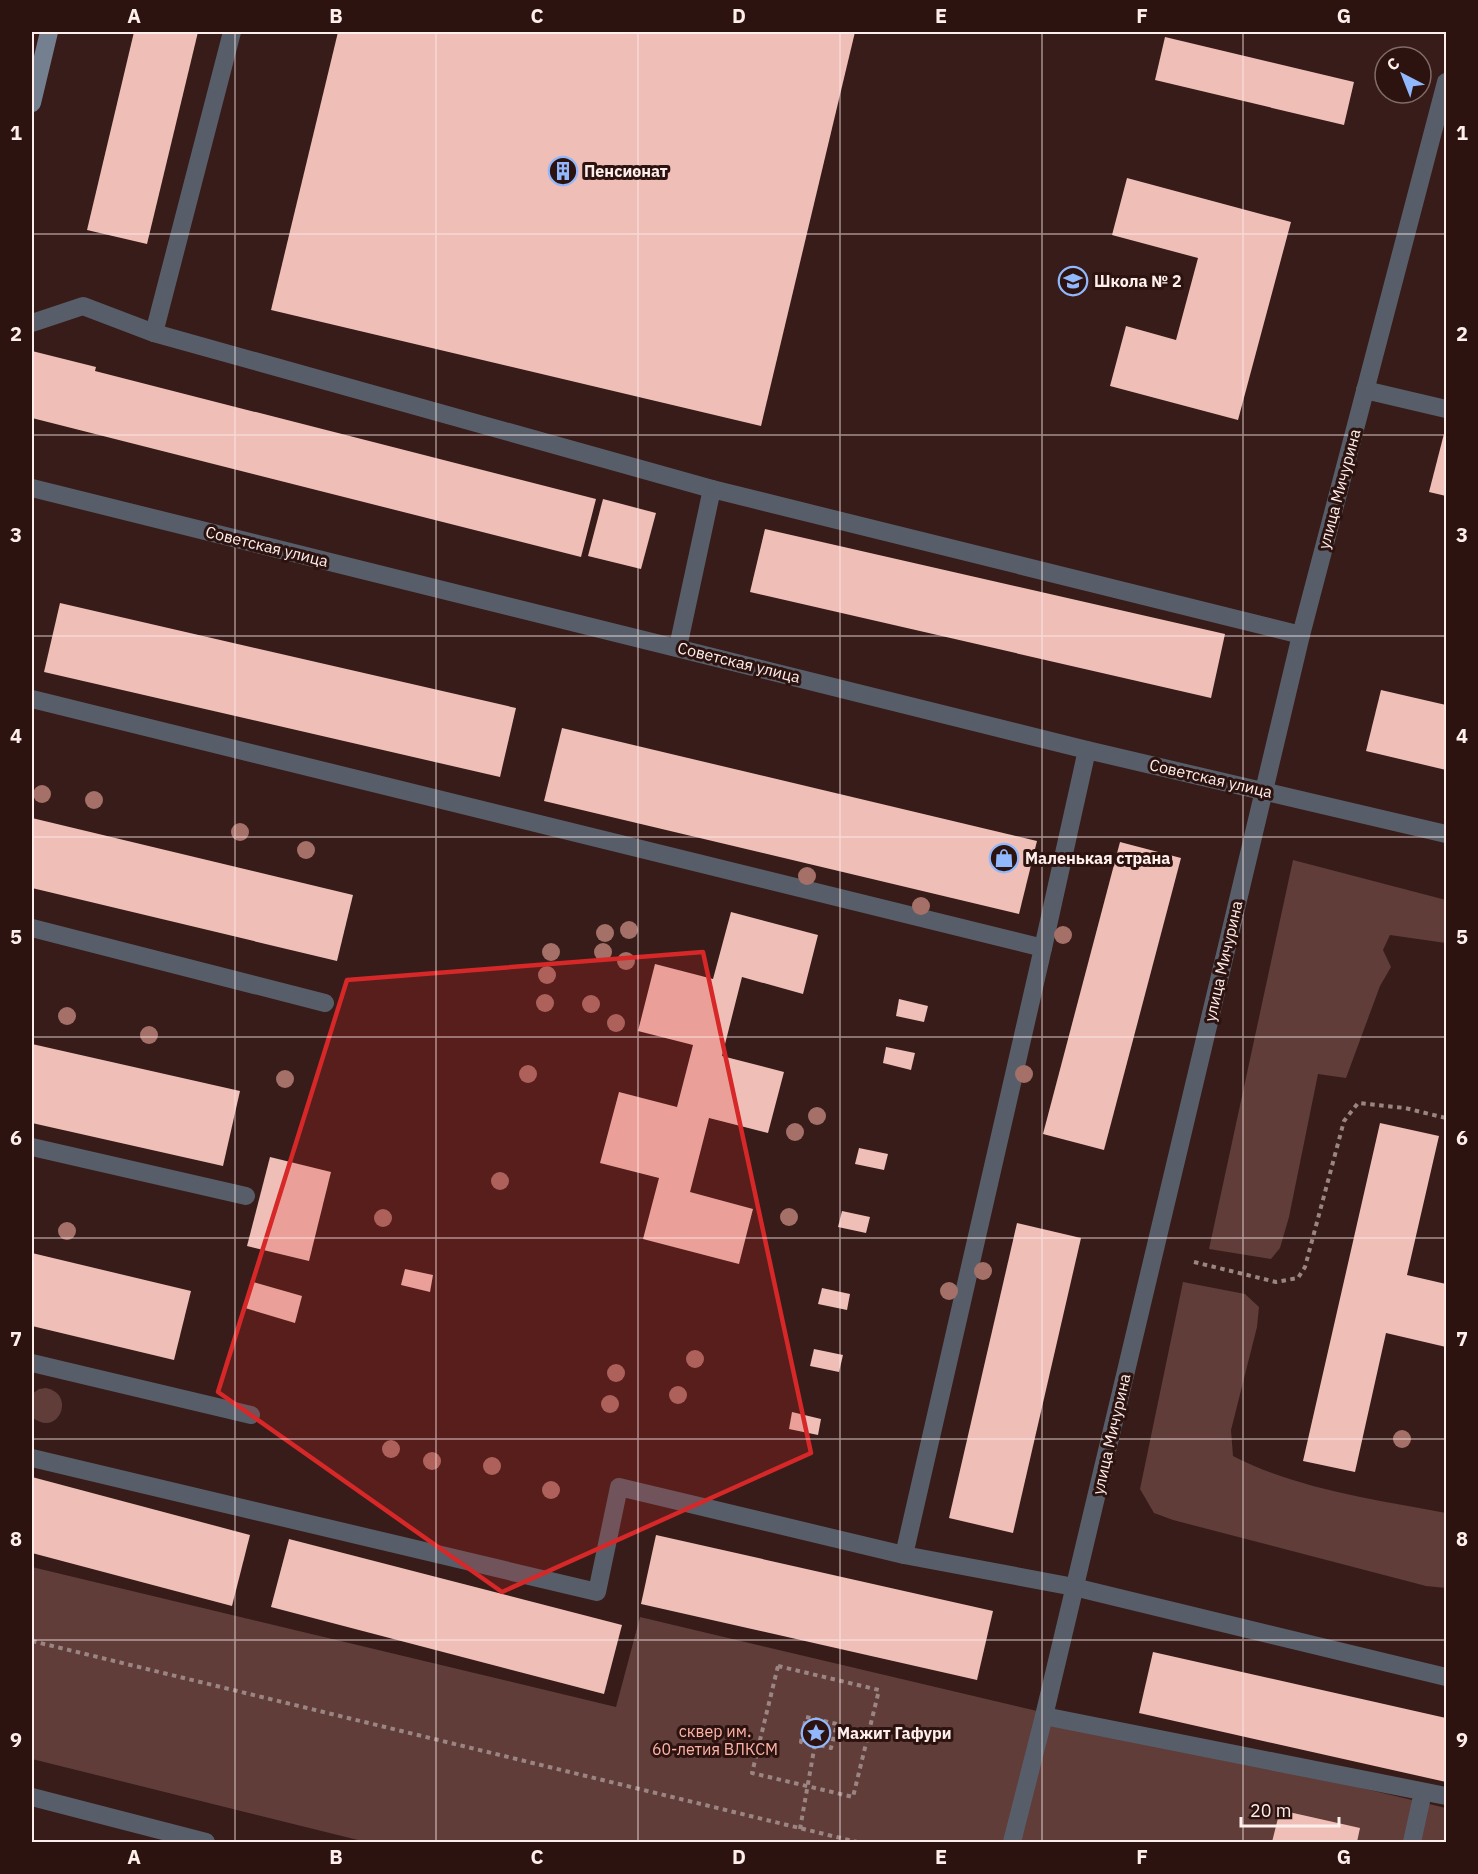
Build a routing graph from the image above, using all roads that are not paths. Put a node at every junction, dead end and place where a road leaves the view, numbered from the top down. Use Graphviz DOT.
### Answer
graph roads {
  1 [pos="49,32"];
  2 [pos="232,32"];
  3 [pos="1446,82"];
  4 [pos="32,103"];
  5 [pos="32,323"];
  6 [pos="154,333"];
  7 [pos="1365,390"];
  8 [pos="1446,409"];
  9 [pos="32,488"];
  10 [pos="712,489"];
  11 [pos="1300,635"];
  12 [pos="678,647"];
  13 [pos="32,699"];
  14 [pos="1087,750"];
  15 [pos="1264,789"];
  16 [pos="1446,834"];
  17 [pos="32,928"];
  18 [pos="1043,948"];
  19 [pos="325,1003"];
  20 [pos="32,1147"];
  21 [pos="246,1196"];
  22 [pos="32,1363"];
  23 [pos="251,1415"];
  24 [pos="32,1458"];
  25 [pos="904,1555"];
  26 [pos="1074,1587"];
  27 [pos="1446,1677"];
  28 [pos="1044,1716"];
  29 [pos="1423,1792"];
  30 [pos="1446,1796"];
  31 [pos="32,1797"];
  32 [pos="188,1840"];
  33 [pos="206,1842"];
  34 [pos="1012,1842"];
  35 [pos="1412,1842"];
  1 -- 4 [label="street"];
  2 -- 6 [label="street"];
  3 -- 7 [label="street, улица Мичурина"];
  5 -- 6 [label="street"];
  6 -- 10 [label="street"];
  7 -- 8 [label="street"];
  7 -- 11 [label="street, улица Мичурина"];
  9 -- 12 [label="street, Советская улица"];
  10 -- 11 [label="street"];
  10 -- 12 [label="street"];
  11 -- 15 [label="street, улица Мичурина"];
  12 -- 14 [label="street, Советская улица"];
  13 -- 18 [label="street"];
  14 -- 15 [label="street, Советская улица"];
  14 -- 18 [label="street"];
  15 -- 16 [label="street, Советская улица"];
  15 -- 26 [label="street, улица Мичурина"];
  17 -- 19 [label="street"];
  18 -- 25 [label="street"];
  20 -- 21 [label="street"];
  22 -- 23 [label="street"];
  24 -- 25 [label="street"];
  25 -- 26 [label="street"];
  26 -- 27 [label="street"];
  26 -- 28 [label="street, улица Мичурина"];
  28 -- 29 [label="street"];
  28 -- 34 [label="street, улица Мичурина"];
  29 -- 30 [label="street"];
  29 -- 35 [label="street"];
  31 -- 32 [label="street"];
  32 -- 33 [label="street"];
}
